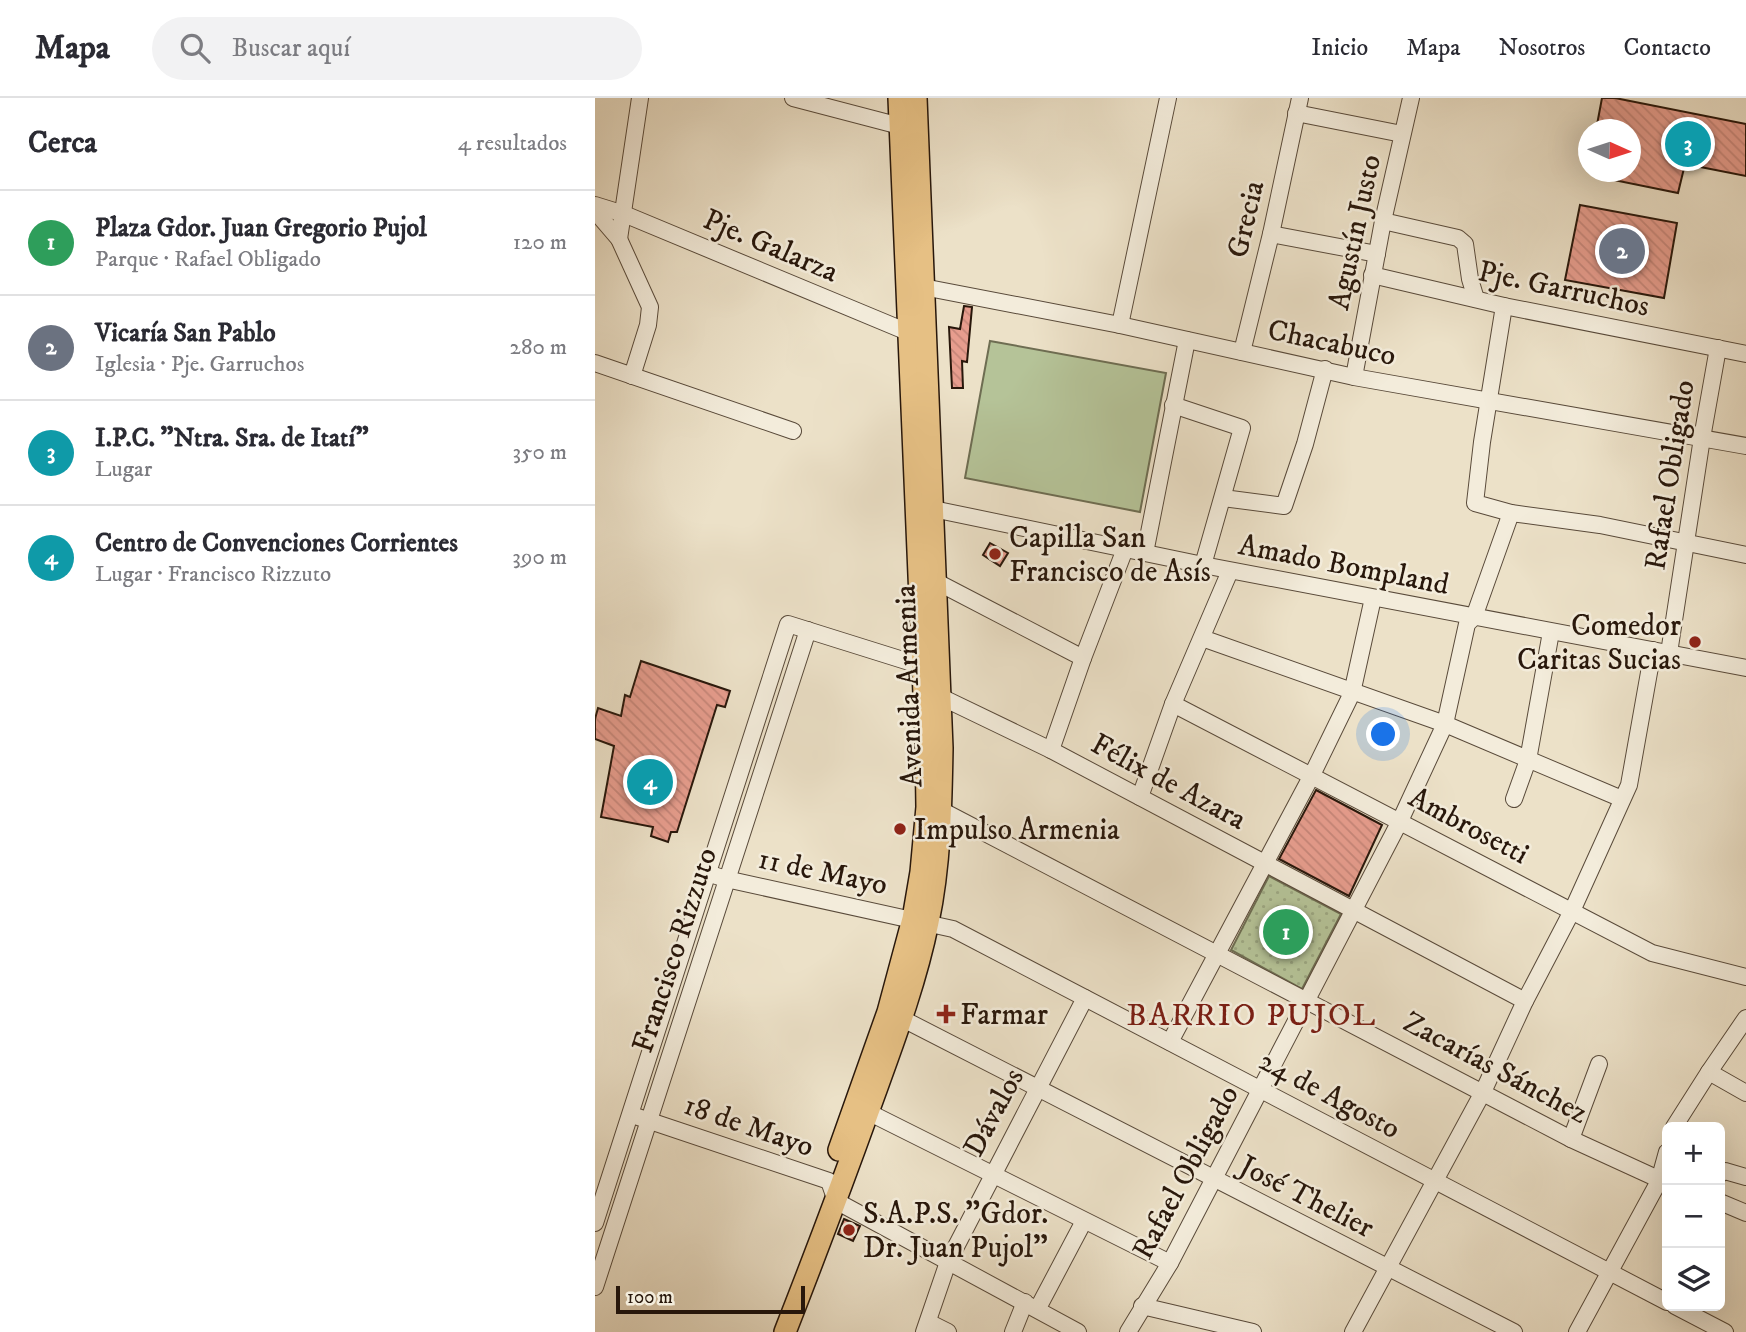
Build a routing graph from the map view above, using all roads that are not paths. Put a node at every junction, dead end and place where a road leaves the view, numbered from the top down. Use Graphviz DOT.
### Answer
graph roads {
  1 [pos="640,98"];
  2 [pos="793,98"];
  3 [pos="899,98"];
  4 [pos="916,98"];
  5 [pos="1168,98"];
  6 [pos="1411,98"];
  7 [pos="1298,106"];
  8 [pos="909,125"];
  9 [pos="1402,134"];
  10 [pos="595,205"];
  11 [pos="595,211"];
  12 [pos="624,214"];
  13 [pos="1383,221"];
  14 [pos="1271,234"];
  15 [pos="619,239"];
  16 [pos="1377,254"];
  17 [pos="1372,275"];
  18 [pos="916,287"];
  19 [pos="1476,299"];
  20 [pos="1504,306"];
  21 [pos="1120,325"];
  22 [pos="917,332"];
  23 [pos="1187,340"];
  24 [pos="1718,348"];
  25 [pos="1242,352"];
  26 [pos="1746,354"];
  27 [pos="595,363"];
  28 [pos="1325,369"];
  29 [pos="632,376"];
  30 [pos="1353,377"];
  31 [pos="1489,402"];
  32 [pos="1173,405"];
  33 [pos="793,431"];
  34 [pos="1702,438"];
  35 [pos="1746,446"];
  36 [pos="1223,498"];
  37 [pos="924,509"];
  38 [pos="1511,513"];
  39 [pos="1685,543"];
  40 [pos="1125,549"];
  41 [pos="1145,553"];
  42 [pos="1746,555"];
  43 [pos="1203,565"];
  44 [pos="1230,571"];
  45 [pos="927,582"];
  46 [pos="1373,598"];
  47 [pos="1474,617"];
  48 [pos="808,630"];
  49 [pos="1551,632"];
  50 [pos="1202,638"];
  51 [pos="1661,652"];
  52 [pos="1083,657"];
  53 [pos="922,666"];
  54 [pos="1746,668"];
  55 [pos="1353,693"];
  56 [pos="939,696"];
  57 [pos="1173,704"];
  58 [pos="1445,724"];
  59 [pos="1051,750"];
  60 [pos="1528,760"];
  61 [pos="1312,775"];
  62 [pos="1140,797"];
  63 [pos="1514,799"];
  64 [pos="1622,799"];
  65 [pos="934,809"];
  66 [pos="1400,821"];
  67 [pos="1264,864"];
  68 [pos="707,873"];
  69 [pos="726,879"];
  70 [pos="1352,909"];
  71 [pos="1572,911"];
  72 [pos="920,921"];
  73 [pos="1219,954"];
  74 [pos="1746,978"];
  75 [pos="1085,998"];
  76 [pos="1307,1000"];
  77 [pos="1525,1001"];
  78 [pos="896,1015"];
  79 [pos="1746,1018"];
  80 [pos="1170,1042"];
  81 [pos="1599,1064"];
  82 [pos="1709,1072"];
  83 [pos="1038,1087"];
  84 [pos="1260,1089"];
  85 [pos="1483,1092"];
  86 [pos="1746,1093"];
  87 [pos="861,1109"];
  88 [pos="629,1115"];
  89 [pos="649,1121"];
  90 [pos="1677,1122"];
  91 [pos="1571,1139"];
  92 [pos="1725,1171"];
  93 [pos="992,1174"];
  94 [pos="1746,1177"];
  95 [pos="1214,1180"];
  96 [pos="1435,1180"];
  97 [pos="1662,1182"];
  98 [pos="1662,1184"];
  99 [pos="833,1191"];
  100 [pos="1725,1204"];
  101 [pos="1746,1213"];
  102 [pos="1084,1221"];
  103 [pos="595,1223"];
  104 [pos="948,1262"];
  105 [pos="1170,1264"];
  106 [pos="1387,1268"];
  107 [pos="1610,1271"];
  108 [pos="595,1287"];
  109 [pos="1662,1299"];
  110 [pos="1031,1305"];
  111 [pos="1142,1306"];
  112 [pos="1685,1311"];
  113 [pos="926,1327"];
  114 [pos="1244,1331"];
  115 [pos="770,1332"];
  116 [pos="785,1332"];
  117 [pos="948,1332"];
  118 [pos="1013,1332"];
  119 [pos="1078,1332"];
  120 [pos="1128,1332"];
  121 [pos="1353,1332"];
  122 [pos="1514,1332"];
  123 [pos="1577,1332"];
  124 [pos="1725,1332"];
  1 -- 12 [label="street"];
  2 -- 8 [label="street"];
  3 -- 8 [label="main road, Avenida Armenia"];
  4 -- 8 [label="main road, Avenida Armenia"];
  5 -- 21 [label="street"];
  6 -- 9 [label="street, Agustín Justo"];
  7 -- 9 [label="street"];
  7 -- 14 [label="street, Grecia"];
  8 -- 18 [label="main road, Avenida Armenia"];
  9 -- 13 [label="street, Agustín Justo"];
  10 -- 12 [label="street, Pje. Galarza"];
  11 -- 15 [label="street"];
  12 -- 15 [label="street"];
  12 -- 22 [label="street, Pje. Galarza"];
  13 -- 16 [label="street, Agustín Justo"];
  13 -- 19 [label="street"];
  14 -- 16 [label="street"];
  14 -- 25 [label="street, Grecia"];
  15 -- 29 [label="street"];
  16 -- 17 [label="street, Agustín Justo"];
  17 -- 19 [label="street, Pje. Garruchos"];
  17 -- 30 [label="street, Agustín Justo"];
  18 -- 21 [label="street, Chacabuco"];
  18 -- 22 [label="main road, Avenida Armenia"];
  19 -- 20 [label="street, Pje. Garruchos"];
  20 -- 24 [label="street, Pje. Garruchos"];
  20 -- 31 [label="street"];
  21 -- 23 [label="street, Chacabuco"];
  22 -- 37 [label="main road, Avenida Armenia"];
  23 -- 25 [label="street, Chacabuco"];
  23 -- 32 [label="street"];
  24 -- 26 [label="street, Pje. Garruchos"];
  24 -- 34 [label="street, Rafael Obligado"];
  25 -- 28 [label="street, Chacabuco"];
  27 -- 29 [label="street"];
  28 -- 30 [label="street, Chacabuco"];
  28 -- 36 [label="street"];
  29 -- 33 [label="street"];
  30 -- 31 [label="street, Chacabuco"];
  31 -- 34 [label="street, Chacabuco"];
  31 -- 38 [label="street"];
  32 -- 36 [label="street"];
  32 -- 41 [label="street"];
  34 -- 35 [label="street, Chacabuco"];
  34 -- 39 [label="street, Rafael Obligado"];
  36 -- 43 [label="street"];
  37 -- 40 [label="street, Amado Bompland"];
  37 -- 45 [label="main road, Avenida Armenia"];
  38 -- 39 [label="street"];
  38 -- 47 [label="street, Rafael Obligado"];
  39 -- 42 [label="street"];
  39 -- 51 [label="street, Rafael Obligado"];
  40 -- 41 [label="street, Amado Bompland"];
  40 -- 52 [label="street"];
  41 -- 43 [label="street, Amado Bompland"];
  43 -- 44 [label="street, Amado Bompland"];
  44 -- 46 [label="street, Amado Bompland"];
  44 -- 50 [label="street"];
  45 -- 52 [label="street"];
  45 -- 53 [label="main road, Avenida Armenia"];
  45 -- 56 [label="main road, Avenida Armenia"];
  46 -- 47 [label="street, Amado Bompland"];
  46 -- 55 [label="street"];
  47 -- 49 [label="street, Amado Bompland"];
  47 -- 58 [label="street, Rafael Obligado"];
  48 -- 53 [label="street"];
  48 -- 68 [label="street, Francisco Rizzuto"];
  48 -- 69 [label="street, Francisco Rizzuto"];
  49 -- 51 [label="street, Amado Bompland"];
  49 -- 60 [label="street"];
  50 -- 55 [label="street"];
  50 -- 57 [label="street"];
  51 -- 54 [label="street, Amado Bompland"];
  51 -- 64 [label="street, Rafael Obligado"];
  52 -- 59 [label="street"];
  53 -- 56 [label="street"];
  53 -- 65 [label="main road, Avenida Armenia"];
  55 -- 58 [label="street"];
  55 -- 61 [label="street"];
  56 -- 59 [label="street, Félix de Azara"];
  56 -- 65 [label="main road, Avenida Armenia"];
  57 -- 61 [label="street, Ambrosetti"];
  57 -- 62 [label="street"];
  58 -- 60 [label="street"];
  58 -- 66 [label="street, Rafael Obligado"];
  59 -- 62 [label="street, Félix de Azara"];
  60 -- 63 [label="street"];
  60 -- 64 [label="street"];
  61 -- 66 [label="street, Ambrosetti"];
  61 -- 67 [label="street"];
  62 -- 67 [label="street, Félix de Azara"];
  64 -- 71 [label="street, Rafael Obligado"];
  65 -- 72 [label="main road, Avenida Armenia"];
  65 -- 73 [label="street, Zacarías Sánchez"];
  66 -- 70 [label="street, Rafael Obligado"];
  66 -- 71 [label="street, Ambrosetti"];
  67 -- 70 [label="street, Félix de Azara"];
  67 -- 73 [label="street"];
  68 -- 69 [label="street, 11 de Mayo"];
  68 -- 88 [label="street, Francisco Rizzuto"];
  69 -- 72 [label="street, 11 de Mayo"];
  69 -- 89 [label="street, Francisco Rizzuto"];
  70 -- 76 [label="street, Rafael Obligado"];
  70 -- 77 [label="street, Félix de Azara"];
  71 -- 74 [label="street, Ambrosetti"];
  71 -- 77 [label="street, Rafael Obligado"];
  72 -- 75 [label="street, 24 de Agosto"];
  72 -- 78 [label="main road, Avenida Armenia"];
  73 -- 76 [label="street, Zacarías Sánchez"];
  73 -- 80 [label="street"];
  75 -- 80 [label="street, 24 de Agosto"];
  75 -- 83 [label="street, Dávalos"];
  76 -- 84 [label="street, Rafael Obligado"];
  76 -- 85 [label="street, Zacarías Sánchez"];
  77 -- 85 [label="street, Rafael Obligado"];
  78 -- 83 [label="street, José Thelier"];
  78 -- 87 [label="main road, Avenida Armenia"];
  79 -- 82 [label="street"];
  80 -- 84 [label="street, 24 de Agosto"];
  81 -- 91 [label="street"];
  82 -- 86 [label="street"];
  82 -- 90 [label="street"];
  83 -- 93 [label="street, Dávalos"];
  83 -- 95 [label="street, José Thelier"];
  84 -- 95 [label="street, Rafael Obligado"];
  84 -- 96 [label="street, 24 de Agosto"];
  85 -- 91 [label="street, Zacarías Sánchez"];
  85 -- 96 [label="street, Rafael Obligado"];
  87 -- 93 [label="street"];
  87 -- 99 [label="main road, Avenida Armenia"];
  88 -- 89 [label="street, 18 de Mayo"];
  88 -- 103 [label="street, Francisco Rizzuto"];
  89 -- 99 [label="street, 18 de Mayo"];
  89 -- 108 [label="street, Francisco Rizzuto"];
  91 -- 97 [label="street, Zacarías Sánchez"];
  92 -- 94 [label="street"];
  93 -- 102 [label="street"];
  93 -- 104 [label="street, Dávalos"];
  95 -- 105 [label="street, Rafael Obligado"];
  95 -- 106 [label="street, José Thelier"];
  96 -- 106 [label="street, Rafael Obligado"];
  96 -- 107 [label="street, 24 de Agosto"];
  98 -- 107 [label="street"];
  99 -- 104 [label="street, 18 de Mayo"];
  99 -- 115 [label="main road, Avenida Armenia"];
  99 -- 116 [label="main road, Avenida Armenia"];
  100 -- 101 [label="street"];
  102 -- 105 [label="street"];
  102 -- 110 [label="street"];
  104 -- 110 [label="street, 18 de Mayo"];
  104 -- 113 [label="street, Dávalos"];
  105 -- 111 [label="street, Rafael Obligado"];
  106 -- 121 [label="street, Rafael Obligado"];
  106 -- 122 [label="street, José Thelier"];
  107 -- 109 [label="street, 24 de Agosto"];
  107 -- 123 [label="street"];
  110 -- 118 [label="street"];
  110 -- 119 [label="street, 18 de Mayo"];
  111 -- 114 [label="street"];
  111 -- 120 [label="street, Rafael Obligado"];
  112 -- 124 [label="street"];
  113 -- 117 [label="street"];
}
